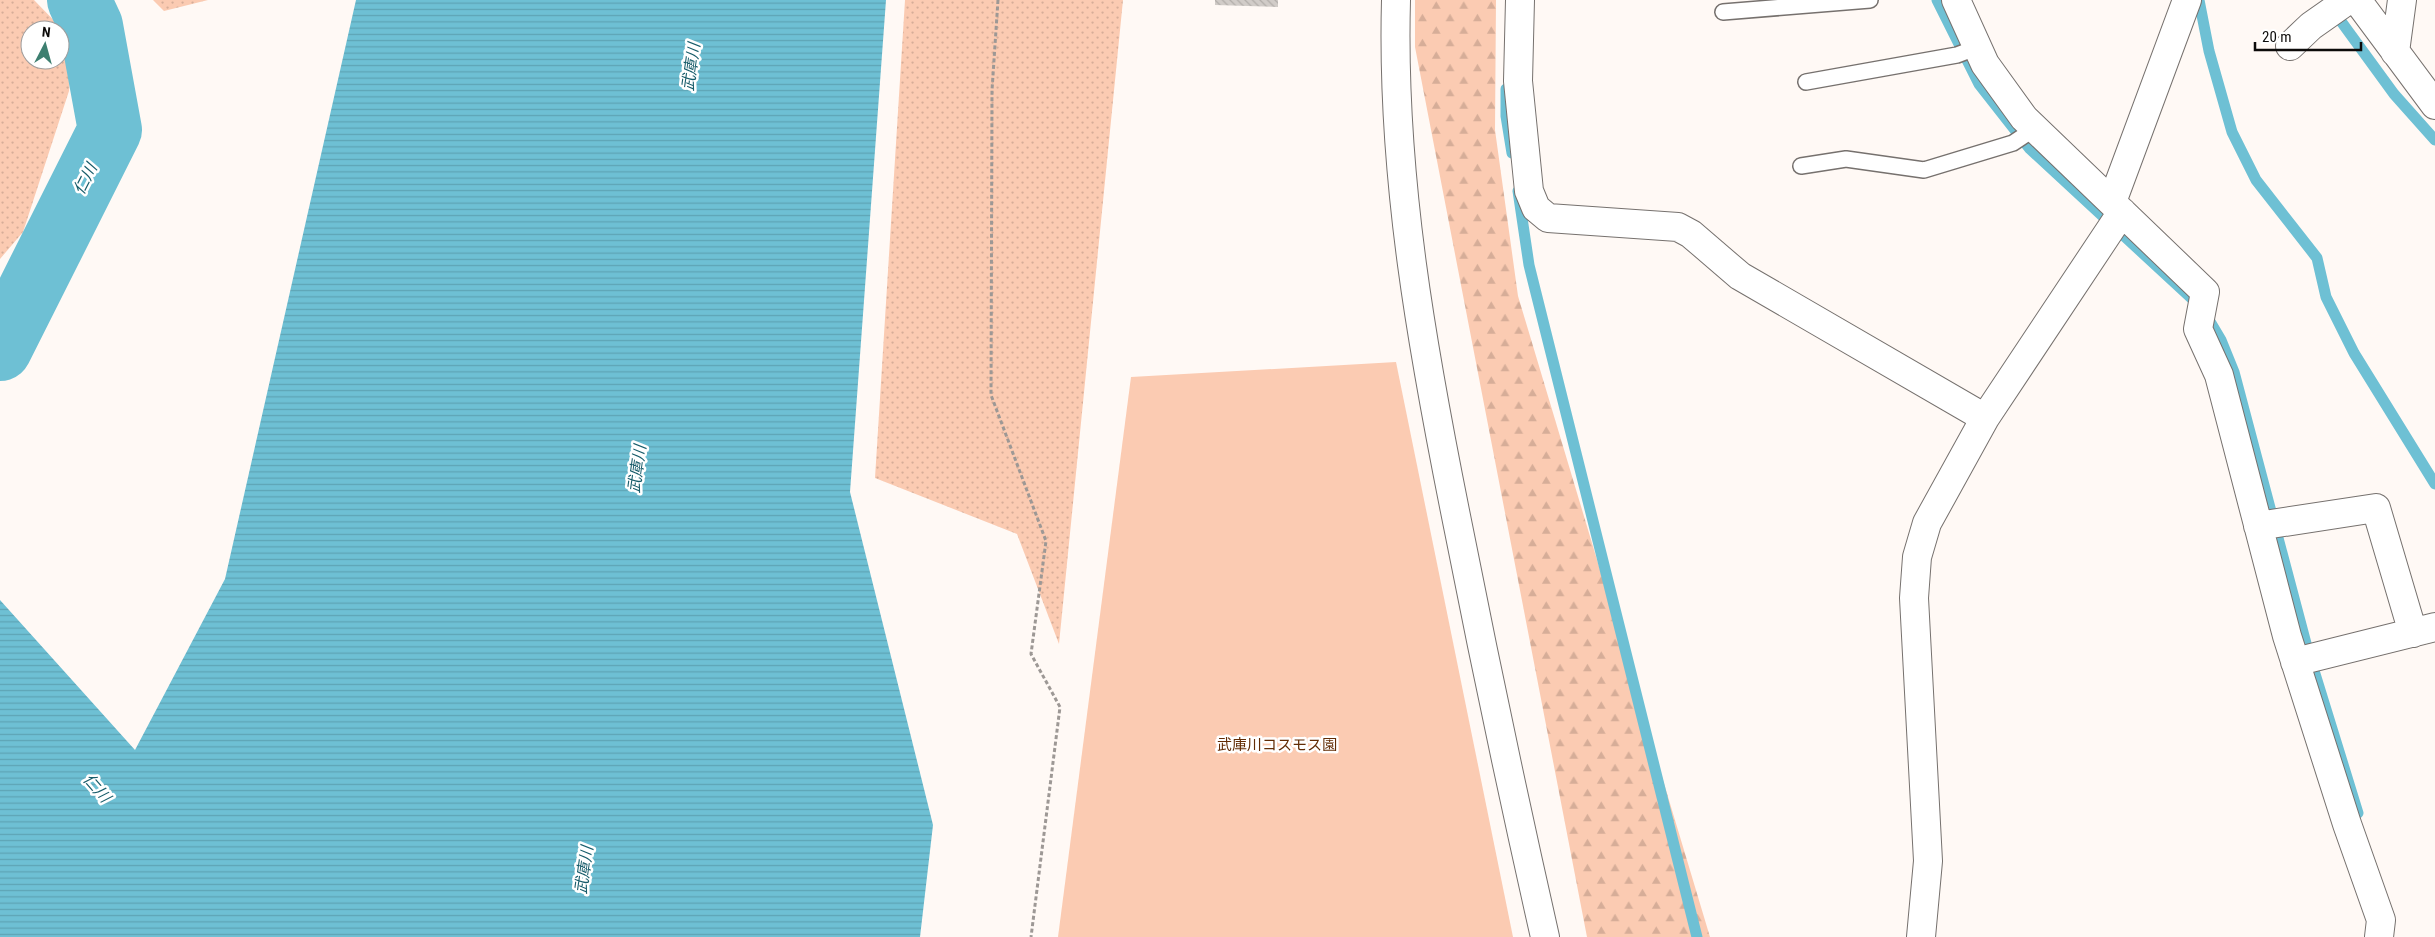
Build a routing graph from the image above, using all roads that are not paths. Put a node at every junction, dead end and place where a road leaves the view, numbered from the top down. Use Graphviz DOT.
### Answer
graph roads {
  1 [pos="1396,0"];
  2 [pos="1520,0"];
  3 [pos="1870,0"];
  4 [pos="1956,0"];
  5 [pos="2187,0"];
  6 [pos="2402,0"];
  7 [pos="2348,2"];
  8 [pos="1723,12"];
  9 [pos="2290,46"];
  10 [pos="1968,51"];
  11 [pos="2395,52"];
  12 [pos="1806,82"];
  13 [pos="2435,105"];
  14 [pos="2026,135"];
  15 [pos="1801,166"];
  16 [pos="2115,216"];
  17 [pos="1984,418"];
  18 [pos="2271,524"];
  19 [pos="2424,630"];
  20 [pos="2306,659"];
  21 [pos="1545,937"];
  22 [pos="1921,937"];
  23 [pos="2379,937"];
  1 -- 21 [label="street"];
  2 -- 17 [label="street"];
  3 -- 8 [label="lane"];
  4 -- 10 [label="street"];
  5 -- 16 [label="street"];
  6 -- 11 [label="street"];
  7 -- 9 [label="street"];
  7 -- 11 [label="street"];
  10 -- 12 [label="lane"];
  10 -- 14 [label="street"];
  11 -- 13 [label="street"];
  14 -- 15 [label="lane"];
  14 -- 16 [label="street"];
  16 -- 17 [label="street"];
  16 -- 18 [label="street"];
  17 -- 22 [label="street"];
  18 -- 19 [label="street"];
  18 -- 20 [label="street"];
  19 -- 20 [label="street"];
  20 -- 23 [label="street"];
}
